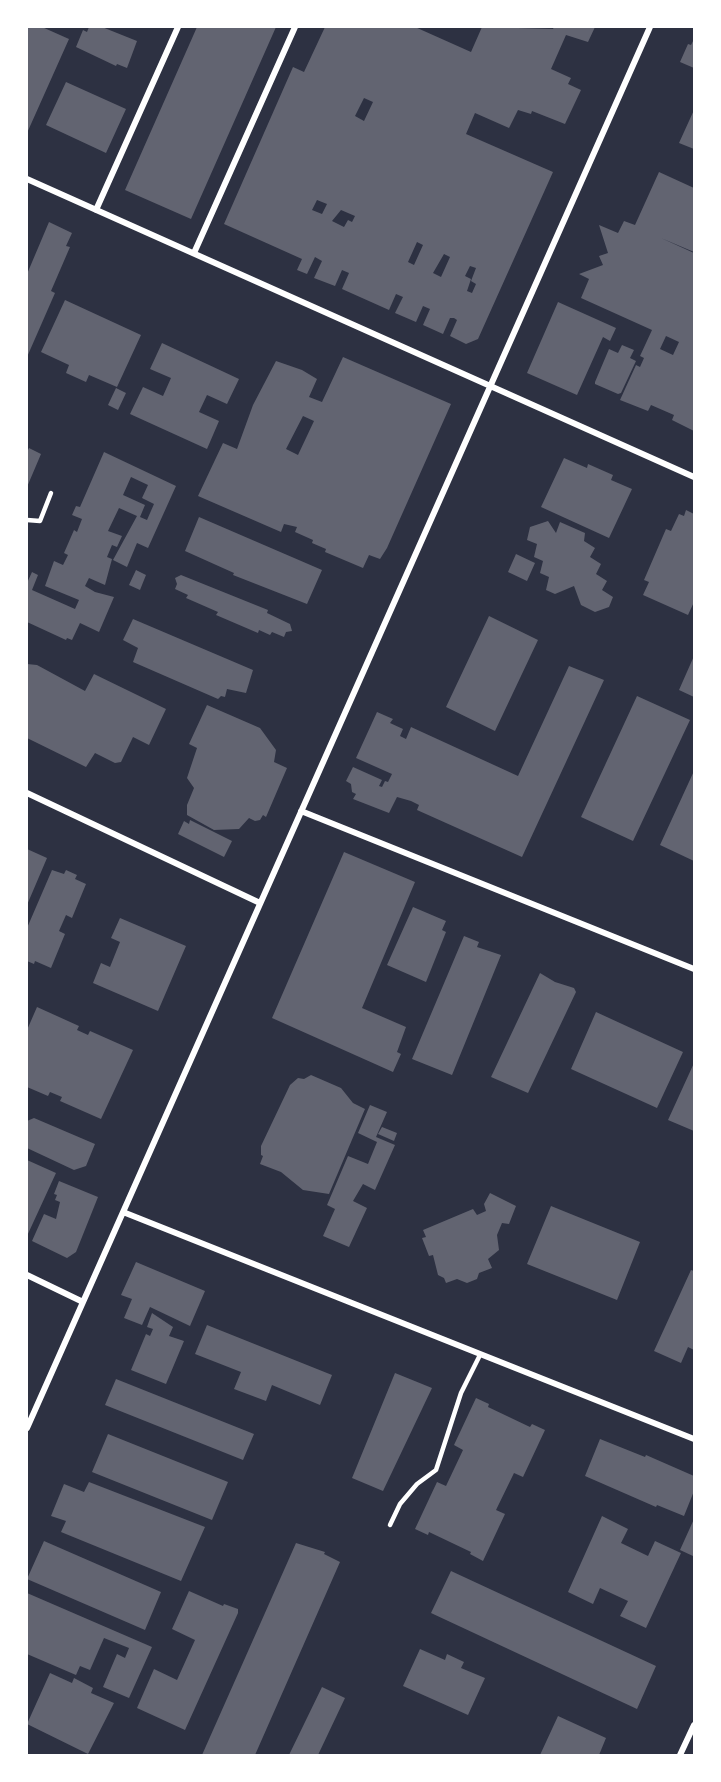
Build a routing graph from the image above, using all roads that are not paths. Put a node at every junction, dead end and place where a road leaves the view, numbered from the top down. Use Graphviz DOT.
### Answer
graph roads {
  1 [pos="178,27"];
  2 [pos="295,27"];
  3 [pos="650,27"];
  4 [pos="27,179"];
  5 [pos="96,210"];
  6 [pos="194,253"];
  7 [pos="490,386"];
  8 [pos="694,477"];
  9 [pos="51,493"];
  10 [pos="27,520"];
  11 [pos="27,793"];
  12 [pos="301,811"];
  13 [pos="260,903"];
  14 [pos="694,969"];
  15 [pos="123,1212"];
  16 [pos="27,1275"];
  17 [pos="83,1302"];
  18 [pos="480,1355"];
  19 [pos="27,1428"];
  20 [pos="694,1440"];
  21 [pos="390,1525"];
  22 [pos="694,1725"];
  23 [pos="680,1755"];
  1 -- 5 [label="street"];
  2 -- 6 [label="street"];
  3 -- 7 [label="street"];
  4 -- 5 [label="street"];
  5 -- 6 [label="street"];
  6 -- 7 [label="street"];
  7 -- 8 [label="street"];
  7 -- 12 [label="street"];
  9 -- 10 [label="lane"];
  11 -- 13 [label="street"];
  12 -- 13 [label="street"];
  12 -- 14 [label="street"];
  13 -- 15 [label="street"];
  15 -- 17 [label="street"];
  15 -- 18 [label="street"];
  16 -- 17 [label="street"];
  17 -- 19 [label="street"];
  18 -- 20 [label="street"];
  18 -- 21 [label="lane"];
  22 -- 23 [label="street"];
}
